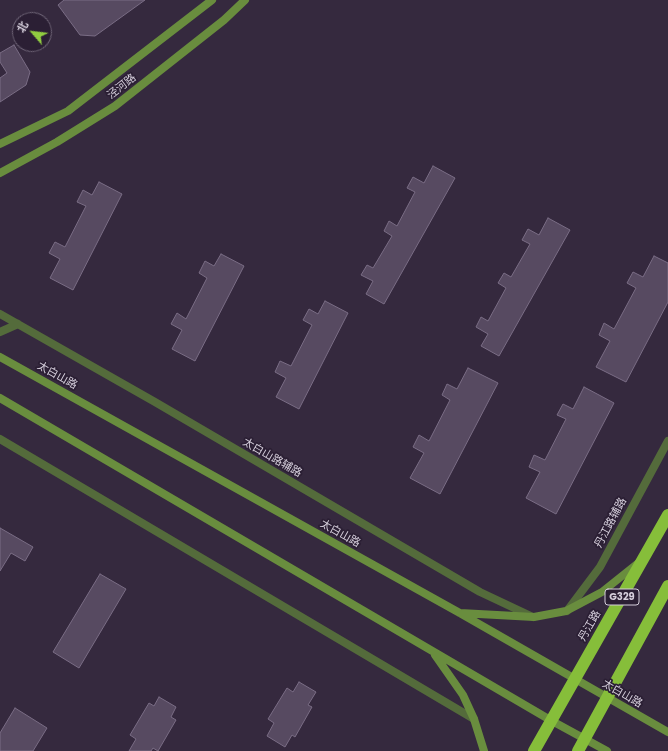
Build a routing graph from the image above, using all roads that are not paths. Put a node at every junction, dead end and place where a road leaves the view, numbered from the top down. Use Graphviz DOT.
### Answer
graph roads {
  1 [pos="212,0"];
  2 [pos="245,0"];
  3 [pos="0,144"];
  4 [pos="0,173"];
  5 [pos="0,314"];
  6 [pos="18,324"];
  7 [pos="0,332"];
  8 [pos="0,356"];
  9 [pos="0,398"];
  10 [pos="0,439"];
  11 [pos="668,441"];
  12 [pos="668,514"];
  13 [pos="644,559"];
  14 [pos="668,586"];
  15 [pos="566,611"];
  16 [pos="458,612"];
  17 [pos="534,617"];
  18 [pos="434,652"];
  19 [pos="574,679"];
  20 [pos="608,699"];
  21 [pos="474,719"];
  22 [pos="552,722"];
  23 [pos="668,732"];
  24 [pos="585,739"];
  25 [pos="484,751"];
  26 [pos="534,751"];
  27 [pos="578,751"];
  28 [pos="607,751"];
  1 -- 3 [label="main road, 泾河路"];
  2 -- 4 [label="main road, 泾河路"];
  5 -- 6 [label="street, 太白山路辅路"];
  6 -- 7 [label="street"];
  6 -- 17 [label="street, 太白山路辅路"];
  8 -- 16 [label="main road, 太白山路"];
  9 -- 18 [label="main road"];
  10 -- 21 [label="street"];
  11 -- 15 [label="street, 丹江路辅路"];
  12 -- 13 [label="highway, 丹江路 / G329"];
  13 -- 15 [label="main road"];
  13 -- 19 [label="highway, 丹江路 / G329"];
  14 -- 20 [label="highway, G329"];
  15 -- 17 [label="main road"];
  16 -- 17 [label="main road"];
  16 -- 19 [label="main road, 太白山路"];
  18 -- 21 [label="main road"];
  18 -- 22 [label="main road"];
  19 -- 20 [label="main road, 太白山路"];
  19 -- 22 [label="highway, 丹江路 / G329"];
  20 -- 23 [label="main road, 太白山路"];
  20 -- 24 [label="highway, G329"];
  21 -- 25 [label="main road"];
  22 -- 24 [label="main road"];
  22 -- 26 [label="highway, 丹江路 / G329"];
  24 -- 27 [label="highway, G329"];
  24 -- 28 [label="main road"];
}
